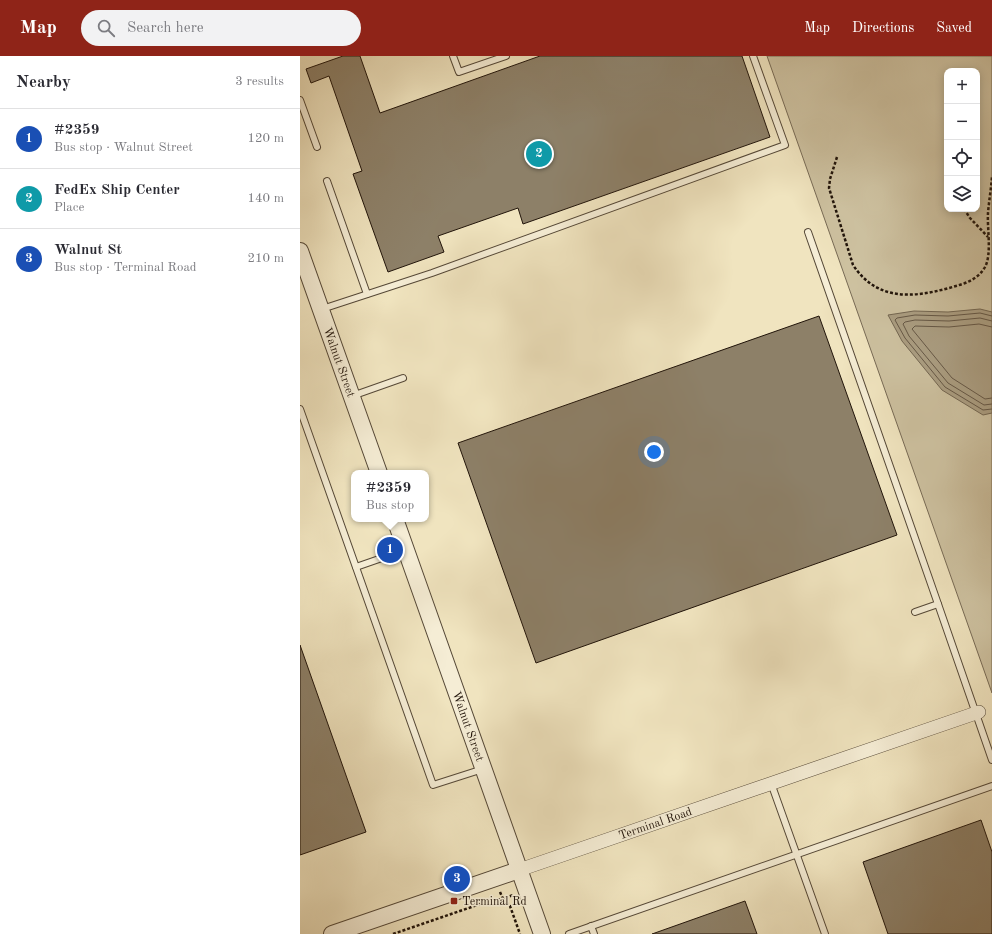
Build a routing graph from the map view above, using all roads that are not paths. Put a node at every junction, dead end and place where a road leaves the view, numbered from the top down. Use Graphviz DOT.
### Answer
graph roads {
  1 [pos="454,56"];
  2 [pos="506,56"];
  3 [pos="754,56"];
  4 [pos="300,100"];
  5 [pos="317,147"];
  6 [pos="327,181"];
  7 [pos="808,232"];
  8 [pos="300,251"];
  9 [pos="367,294"];
  10 [pos="321,310"];
  11 [pos="403,378"];
  12 [pos="352,396"];
  13 [pos="300,409"];
  14 [pos="378,470"];
  15 [pos="396,522"];
  16 [pos="406,549"];
  17 [pos="356,567"];
  18 [pos="938,604"];
  19 [pos="915,612"];
  20 [pos="978,713"];
  21 [pos="992,760"];
  22 [pos="483,768"];
  23 [pos="772,783"];
  24 [pos="992,786"];
  25 [pos="796,854"];
  26 [pos="519,870"];
  27 [pos="591,926"];
  28 [pos="332,934"];
  29 [pos="542,934"];
  30 [pos="569,934"];
  31 [pos="594,934"];
  32 [pos="825,934"];
  1 -- 2 [label="lane"];
  3 -- 9 [label="lane"];
  4 -- 5 [label="lane"];
  6 -- 9 [label="lane"];
  7 -- 18 [label="lane"];
  8 -- 10 [label="street, Walnut Street"];
  9 -- 10 [label="lane"];
  10 -- 12 [label="street, Walnut Street"];
  11 -- 12 [label="lane"];
  12 -- 14 [label="street, Walnut Street"];
  13 -- 17 [label="lane"];
  15 -- 16 [label="street, Walnut Street"];
  16 -- 17 [label="lane"];
  16 -- 22 [label="street, Walnut Street"];
  17 -- 22 [label="lane"];
  18 -- 19 [label="lane"];
  18 -- 20 [label="lane"];
  20 -- 21 [label="lane"];
  20 -- 23 [label="street, Terminal Road"];
  22 -- 26 [label="street, Walnut Street"];
  23 -- 25 [label="lane"];
  23 -- 26 [label="street, Terminal Road"];
  24 -- 25 [label="lane"];
  25 -- 27 [label="lane"];
  25 -- 32 [label="lane"];
  26 -- 28 [label="street, Terminal Road"];
  26 -- 29 [label="street, Walnut Street"];
  27 -- 30 [label="lane"];
  27 -- 31 [label="lane"];
}
